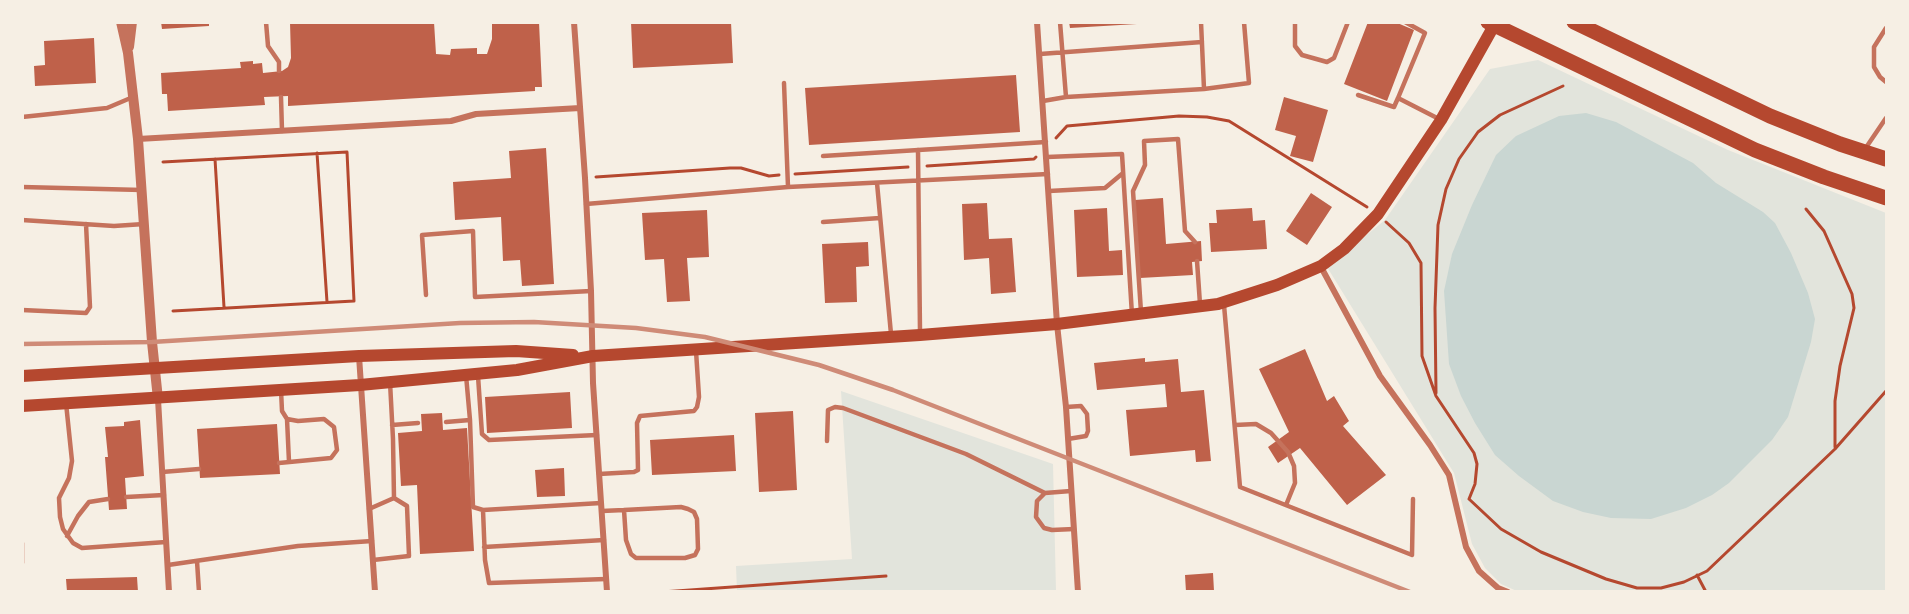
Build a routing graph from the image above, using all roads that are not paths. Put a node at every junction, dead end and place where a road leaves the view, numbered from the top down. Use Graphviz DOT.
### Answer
graph roads {
  1 [pos="121,22"];
  2 [pos="132,22"];
  3 [pos="266,22"];
  4 [pos="574,22"];
  5 [pos="1037,22"];
  6 [pos="1060,22"];
  7 [pos="1201,22"];
  8 [pos="1244,22"];
  9 [pos="1295,22"];
  10 [pos="1348,22"];
  11 [pos="1405,22"];
  12 [pos="1574,22"];
  13 [pos="1493,24"];
  14 [pos="1887,28"];
  15 [pos="1202,42"];
  16 [pos="1061,51"];
  17 [pos="128,53"];
  18 [pos="1040,54"];
  19 [pos="279,71"];
  20 [pos="1887,82"];
  21 [pos="784,83"];
  22 [pos="1204,89"];
  23 [pos="1358,95"];
  24 [pos="133,96"];
  25 [pos="280,97"];
  26 [pos="1066,97"];
  27 [pos="1398,98"];
  28 [pos="1043,101"];
  29 [pos="580,108"];
  30 [pos="22,117"];
  31 [pos="1887,118"];
  32 [pos="1441,120"];
  33 [pos="282,131"];
  34 [pos="138,140"];
  35 [pos="1046,145"];
  36 [pos="918,150"];
  37 [pos="1863,152"];
  38 [pos="823,156"];
  39 [pos="1047,157"];
  40 [pos="1887,159"];
  41 [pos="1123,172"];
  42 [pos="1048,174"];
  43 [pos="919,180"];
  44 [pos="877,183"];
  45 [pos="22,187"];
  46 [pos="788,187"];
  47 [pos="142,190"];
  48 [pos="1049,191"];
  49 [pos="1887,198"];
  50 [pos="586,204"];
  51 [pos="880,218"];
  52 [pos="22,220"];
  53 [pos="823,222"];
  54 [pos="86,224"];
  55 [pos="144,224"];
  56 [pos="1195,242"];
  57 [pos="1197,261"];
  58 [pos="1321,266"];
  59 [pos="591,291"];
  60 [pos="426,295"];
  61 [pos="1224,302"];
  62 [pos="1200,306"];
  63 [pos="22,310"];
  64 [pos="1136,314"];
  65 [pos="1057,324"];
  66 [pos="920,335"];
  67 [pos="891,337"];
  68 [pos="696,349"];
  69 [pos="359,356"];
  70 [pos="593,356"];
  71 [pos="156,369"];
  72 [pos="472,374"];
  73 [pos="22,376"];
  74 [pos="390,382"];
  75 [pos="360,385"];
  76 [pos="281,390"];
  77 [pos="158,399"];
  78 [pos="66,403"];
  79 [pos="22,406"];
  80 [pos="1066,407"];
  81 [pos="287,419"];
  82 [pos="470,420"];
  83 [pos="446,422"];
  84 [pos="418,423"];
  85 [pos="392,425"];
  86 [pos="1235,425"];
  87 [pos="597,435"];
  88 [pos="1068,439"];
  89 [pos="827,441"];
  90 [pos="289,462"];
  91 [pos="279,463"];
  92 [pos="200,469"];
  93 [pos="162,472"];
  94 [pos="599,474"];
  95 [pos="1071,490"];
  96 [pos="1045,493"];
  97 [pos="164,495"];
  98 [pos="126,497"];
  99 [pos="394,498"];
  100 [pos="108,499"];
  101 [pos="1413,499"];
  102 [pos="601,503"];
  103 [pos="1286,505"];
  104 [pos="369,509"];
  105 [pos="483,510"];
  106 [pos="624,510"];
  107 [pos="602,511"];
  108 [pos="1074,529"];
  109 [pos="67,536"];
  110 [pos="604,540"];
  111 [pos="372,541"];
  112 [pos="22,543"];
  113 [pos="166,543"];
  114 [pos="484,547"];
  115 [pos="373,560"];
  116 [pos="197,561"];
  117 [pos="22,563"];
  118 [pos="168,565"];
  119 [pos="606,579"];
  120 [pos="169,591"];
  121 [pos="199,591"];
  122 [pos="375,591"];
  123 [pos="607,591"];
  124 [pos="1078,591"];
  125 [pos="1508,591"];
  1 -- 17 [label="street"];
  2 -- 17 [label="street"];
  3 -- 19 [label="lane"];
  4 -- 29 [label="street"];
  5 -- 18 [label="street"];
  6 -- 16 [label="lane"];
  7 -- 15 [label="lane"];
  8 -- 22 [label="lane"];
  9 -- 10 [label="lane"];
  11 -- 27 [label="lane"];
  12 -- 37 [label="main road"];
  13 -- 32 [label="main road"];
  13 -- 49 [label="main road"];
  14 -- 20 [label="lane"];
  15 -- 16 [label="lane"];
  15 -- 22 [label="lane"];
  16 -- 18 [label="lane"];
  16 -- 26 [label="lane"];
  17 -- 24 [label="street"];
  18 -- 28 [label="street"];
  21 -- 46 [label="lane"];
  22 -- 26 [label="lane"];
  23 -- 27 [label="lane"];
  24 -- 30 [label="lane"];
  24 -- 34 [label="street"];
  25 -- 33 [label="lane"];
  26 -- 28 [label="lane"];
  27 -- 32 [label="lane"];
  28 -- 35 [label="street"];
  29 -- 33 [label="street"];
  29 -- 50 [label="street"];
  31 -- 37 [label="lane"];
  32 -- 58 [label="main road"];
  33 -- 34 [label="street"];
  34 -- 47 [label="street"];
  35 -- 36 [label="lane"];
  35 -- 39 [label="street"];
  36 -- 38 [label="lane"];
  36 -- 43 [label="lane"];
  37 -- 40 [label="main road"];
  39 -- 41 [label="lane"];
  39 -- 42 [label="street"];
  41 -- 48 [label="lane"];
  41 -- 64 [label="lane"];
  42 -- 43 [label="lane"];
  42 -- 48 [label="street"];
  43 -- 44 [label="lane"];
  43 -- 66 [label="lane"];
  44 -- 46 [label="lane"];
  44 -- 51 [label="lane"];
  45 -- 47 [label="lane"];
  46 -- 50 [label="lane"];
  47 -- 55 [label="street"];
  48 -- 65 [label="street"];
  50 -- 59 [label="street"];
  51 -- 53 [label="lane"];
  51 -- 67 [label="lane"];
  52 -- 54 [label="lane"];
  54 -- 55 [label="lane"];
  54 -- 63 [label="lane"];
  55 -- 71 [label="street"];
  56 -- 64 [label="lane"];
  57 -- 62 [label="lane"];
  58 -- 61 [label="main road"];
  58 -- 125 [label="street"];
  59 -- 60 [label="lane"];
  59 -- 70 [label="street"];
  61 -- 62 [label="main road"];
  61 -- 86 [label="lane"];
  62 -- 64 [label="main road"];
  64 -- 65 [label="main road"];
  65 -- 66 [label="main road"];
  65 -- 80 [label="street"];
  66 -- 67 [label="main road"];
  67 -- 68 [label="main road"];
  68 -- 70 [label="main road"];
  68 -- 94 [label="lane"];
  69 -- 70 [label="main road"];
  69 -- 71 [label="main road"];
  69 -- 75 [label="street"];
  70 -- 72 [label="main road"];
  70 -- 87 [label="street"];
  71 -- 73 [label="main road"];
  71 -- 77 [label="street"];
  72 -- 74 [label="main road"];
  72 -- 82 [label="lane"];
  72 -- 87 [label="lane"];
  74 -- 75 [label="main road"];
  74 -- 85 [label="lane"];
  75 -- 76 [label="main road"];
  75 -- 104 [label="street"];
  76 -- 77 [label="main road"];
  76 -- 81 [label="lane"];
  77 -- 78 [label="main road"];
  77 -- 93 [label="street"];
  78 -- 79 [label="main road"];
  78 -- 109 [label="lane"];
  80 -- 88 [label="street"];
  80 -- 88 [label="lane"];
  81 -- 90 [label="lane"];
  81 -- 90 [label="lane"];
  82 -- 83 [label="lane"];
  82 -- 105 [label="lane"];
  84 -- 85 [label="lane"];
  85 -- 99 [label="lane"];
  86 -- 103 [label="lane"];
  86 -- 103 [label="lane"];
  87 -- 94 [label="street"];
  88 -- 95 [label="street"];
  89 -- 96 [label="lane"];
  90 -- 91 [label="lane"];
  92 -- 93 [label="lane"];
  93 -- 97 [label="street"];
  94 -- 102 [label="street"];
  95 -- 96 [label="lane"];
  95 -- 108 [label="street"];
  96 -- 108 [label="lane"];
  97 -- 98 [label="lane"];
  97 -- 113 [label="street"];
  99 -- 104 [label="lane"];
  99 -- 115 [label="lane"];
  100 -- 109 [label="lane"];
  101 -- 103 [label="lane"];
  102 -- 105 [label="lane"];
  102 -- 107 [label="street"];
  104 -- 111 [label="street"];
  105 -- 114 [label="lane"];
  106 -- 106 [label="lane"];
  106 -- 107 [label="lane"];
  107 -- 110 [label="street"];
  108 -- 124 [label="street"];
  109 -- 113 [label="lane"];
  110 -- 114 [label="lane"];
  110 -- 119 [label="street"];
  111 -- 115 [label="street"];
  111 -- 116 [label="lane"];
  112 -- 117 [label="lane"];
  113 -- 118 [label="street"];
  114 -- 119 [label="lane"];
  115 -- 122 [label="street"];
  116 -- 118 [label="lane"];
  116 -- 121 [label="lane"];
  118 -- 120 [label="street"];
  119 -- 123 [label="street"];
}
